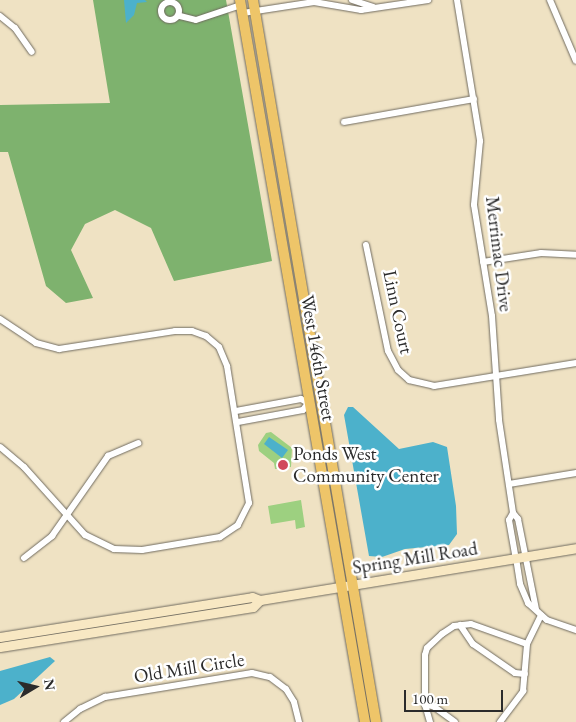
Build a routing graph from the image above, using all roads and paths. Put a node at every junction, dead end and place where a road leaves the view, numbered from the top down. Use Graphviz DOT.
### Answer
graph roads {
  1 [pos="253,0"];
  2 [pos="352,0"];
  3 [pos="428,0"];
  4 [pos="456,0"];
  5 [pos="550,0"];
  6 [pos="324,1"];
  7 [pos="241,6"];
  8 [pos="375,7"];
  9 [pos="254,12"];
  10 [pos="0,16"];
  11 [pos="180,16"];
  12 [pos="32,52"];
  13 [pos="576,61"];
  14 [pos="474,99"];
  15 [pos="344,122"];
  16 [pos="294,244"];
  17 [pos="366,245"];
  18 [pos="281,246"];
  19 [pos="576,255"];
  20 [pos="483,262"];
  21 [pos="0,319"];
  22 [pos="576,363"];
  23 [pos="496,376"];
  24 [pos="320,401"];
  25 [pos="308,403"];
  26 [pos="238,416"];
  27 [pos="138,443"];
  28 [pos="0,447"];
  29 [pos="576,473"];
  30 [pos="509,484"];
  31 [pos="66,517"];
  32 [pos="576,548"];
  33 [pos="24,558"];
  34 [pos="520,558"];
  35 [pos="352,585"];
  36 [pos="340,588"];
  37 [pos="260,600"];
  38 [pos="541,615"];
  39 [pos="460,624"];
  40 [pos="576,630"];
  41 [pos="0,637"];
  42 [pos="527,644"];
  43 [pos="0,648"];
  44 [pos="525,674"];
  45 [pos="425,705"];
  46 [pos="64,722"];
  47 [pos="299,722"];
  48 [pos="365,722"];
  49 [pos="376,722"];
  50 [pos="430,722"];
  51 [pos="455,722"];
  52 [pos="500,722"];
  1 -- 9 [label="main road, West 146th Street"];
  2 -- 8 [label="street"];
  3 -- 8 [label="street"];
  4 -- 14 [label="street, Merrimac Drive"];
  5 -- 13 [label="street"];
  6 -- 8 [label="street"];
  6 -- 9 [label="street"];
  7 -- 9 [label="street"];
  7 -- 11 [label="street"];
  7 -- 18 [label="main road, West 146th Street"];
  9 -- 16 [label="main road, West 146th Street"];
  10 -- 12 [label="street"];
  14 -- 15 [label="street"];
  14 -- 20 [label="street, Merrimac Drive"];
  16 -- 18 [label="main road"];
  16 -- 24 [label="main road, West 146th Street"];
  17 -- 23 [label="street, Linn Court"];
  18 -- 25 [label="main road, West 146th Street"];
  19 -- 20 [label="street"];
  20 -- 23 [label="street, Merrimac Drive"];
  21 -- 26 [label="street"];
  22 -- 23 [label="street, Linn Court"];
  23 -- 30 [label="street, Merrimac Drive"];
  24 -- 25 [label="street"];
  24 -- 35 [label="main road, West 146th Street"];
  25 -- 26 [label="street"];
  25 -- 26 [label="street"];
  25 -- 36 [label="main road, West 146th Street"];
  26 -- 31 [label="street"];
  27 -- 31 [label="street"];
  28 -- 31 [label="street"];
  29 -- 30 [label="street"];
  30 -- 34 [label="street, Merrimac Drive"];
  31 -- 33 [label="street"];
  32 -- 34 [label="street, Spring Mill Road"];
  34 -- 35 [label="street, Spring Mill Road"];
  34 -- 38 [label="street, Merrimac Drive"];
  35 -- 36 [label="street, Spring Mill Road"];
  35 -- 49 [label="main road, West 146th Street"];
  36 -- 37 [label="street, Spring Mill Road"];
  36 -- 48 [label="main road, West 146th Street"];
  37 -- 41 [label="street, Spring Mill Road"];
  37 -- 43 [label="street, Spring Mill Road"];
  38 -- 40 [label="street"];
  38 -- 42 [label="street"];
  39 -- 42 [label="street"];
  39 -- 44 [label="street"];
  39 -- 45 [label="street"];
  42 -- 44 [label="street"];
  44 -- 52 [label="street"];
  45 -- 50 [label="street"];
  45 -- 51 [label="street"];
  46 -- 47 [label="street, Old Mill Circle"];
}
